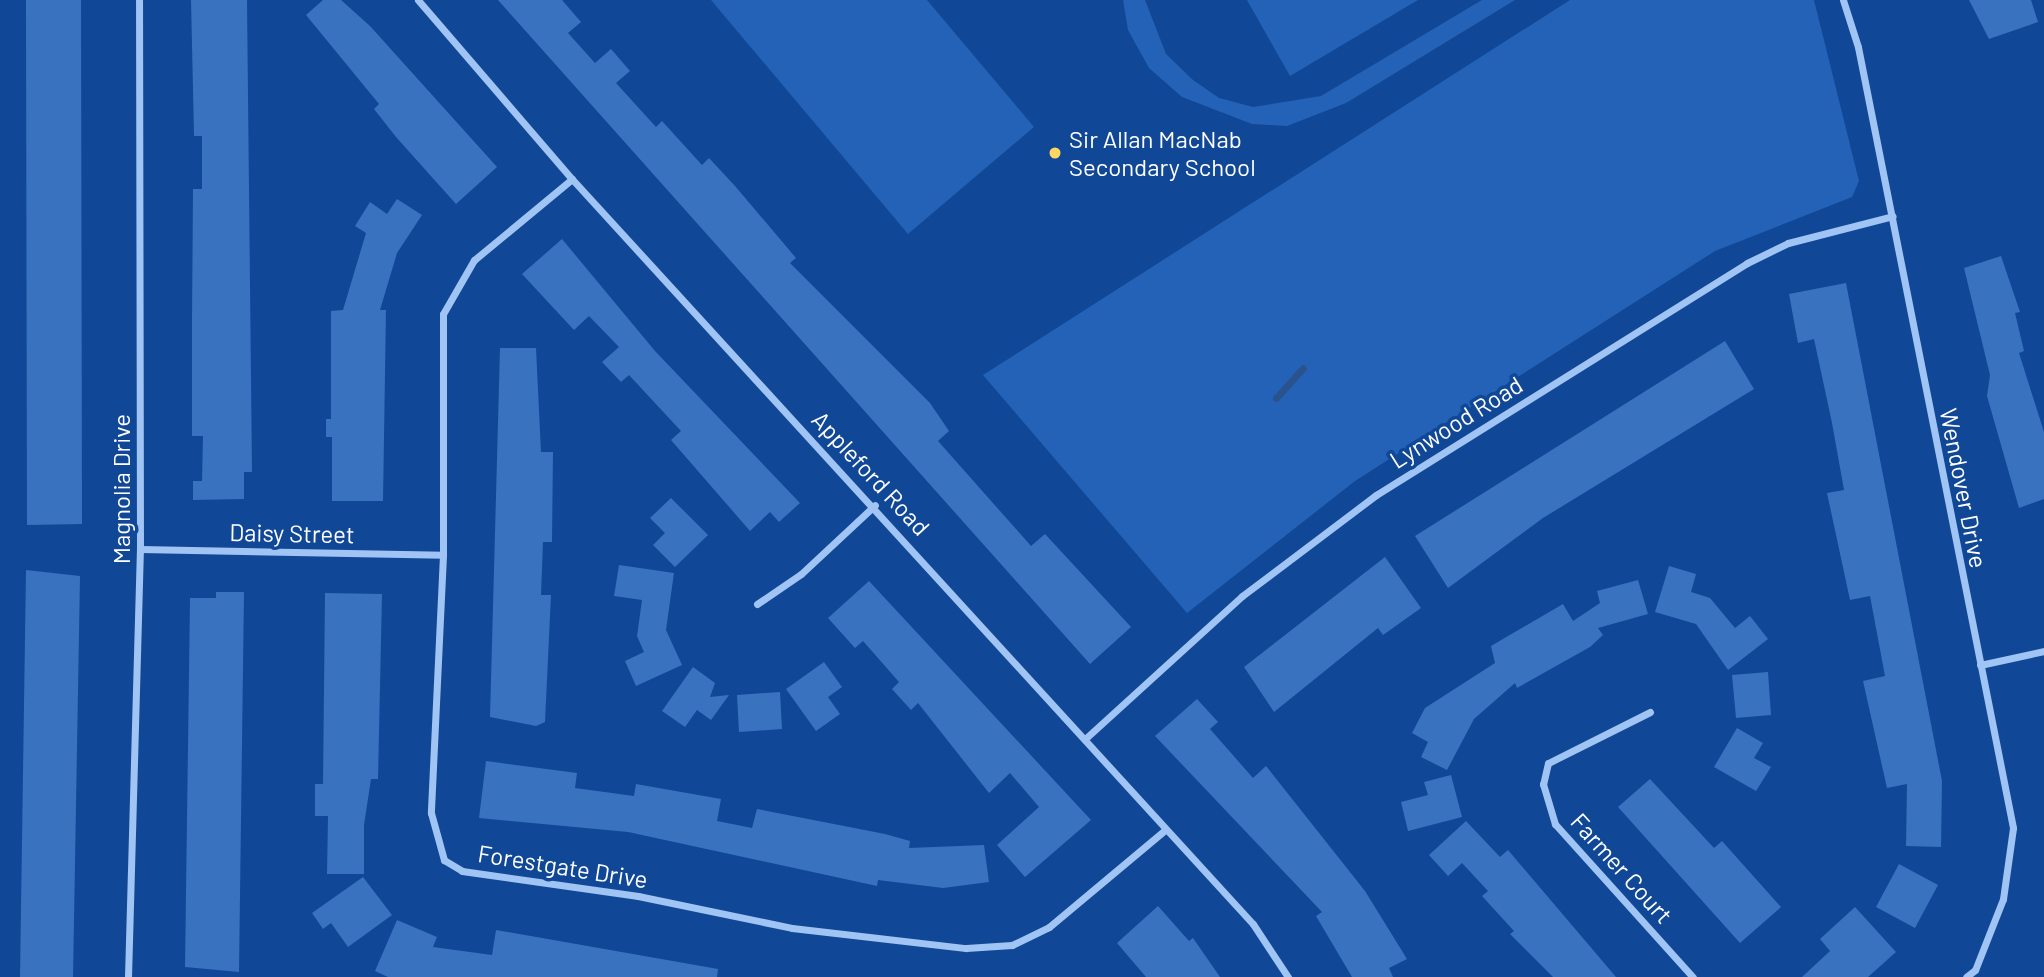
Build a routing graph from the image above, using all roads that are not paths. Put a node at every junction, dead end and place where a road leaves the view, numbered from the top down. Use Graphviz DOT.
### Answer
graph roads {
  1 [pos="139,0"];
  2 [pos="418,0"];
  3 [pos="1843,0"];
  4 [pos="572,179"];
  5 [pos="1893,216"];
  6 [pos="875,505"];
  7 [pos="141,549"];
  8 [pos="443,555"];
  9 [pos="757,604"];
  10 [pos="2044,651"];
  11 [pos="1980,665"];
  12 [pos="1650,712"];
  13 [pos="1086,738"];
  14 [pos="1164,831"];
  15 [pos="128,977"];
  16 [pos="1288,977"];
  17 [pos="1693,977"];
  18 [pos="1966,977"];
  1 -- 7 [label="street, Magnolia Drive"];
  2 -- 4 [label="street, Appleford Road"];
  3 -- 5 [label="street, Wendover Drive"];
  4 -- 6 [label="street, Appleford Road"];
  4 -- 8 [label="street, Forestgate Drive"];
  5 -- 11 [label="street, Wendover Drive"];
  5 -- 13 [label="street, Lynwood Road"];
  6 -- 9 [label="street"];
  6 -- 13 [label="street, Appleford Road"];
  7 -- 8 [label="street, Daisy Street"];
  7 -- 15 [label="street, Magnolia Drive"];
  8 -- 14 [label="street, Forestgate Drive"];
  10 -- 11 [label="street"];
  11 -- 18 [label="street, Wendover Drive"];
  12 -- 17 [label="street, Farmer Court"];
  13 -- 14 [label="street, Appleford Road"];
  14 -- 16 [label="street, Appleford Road"];
}
